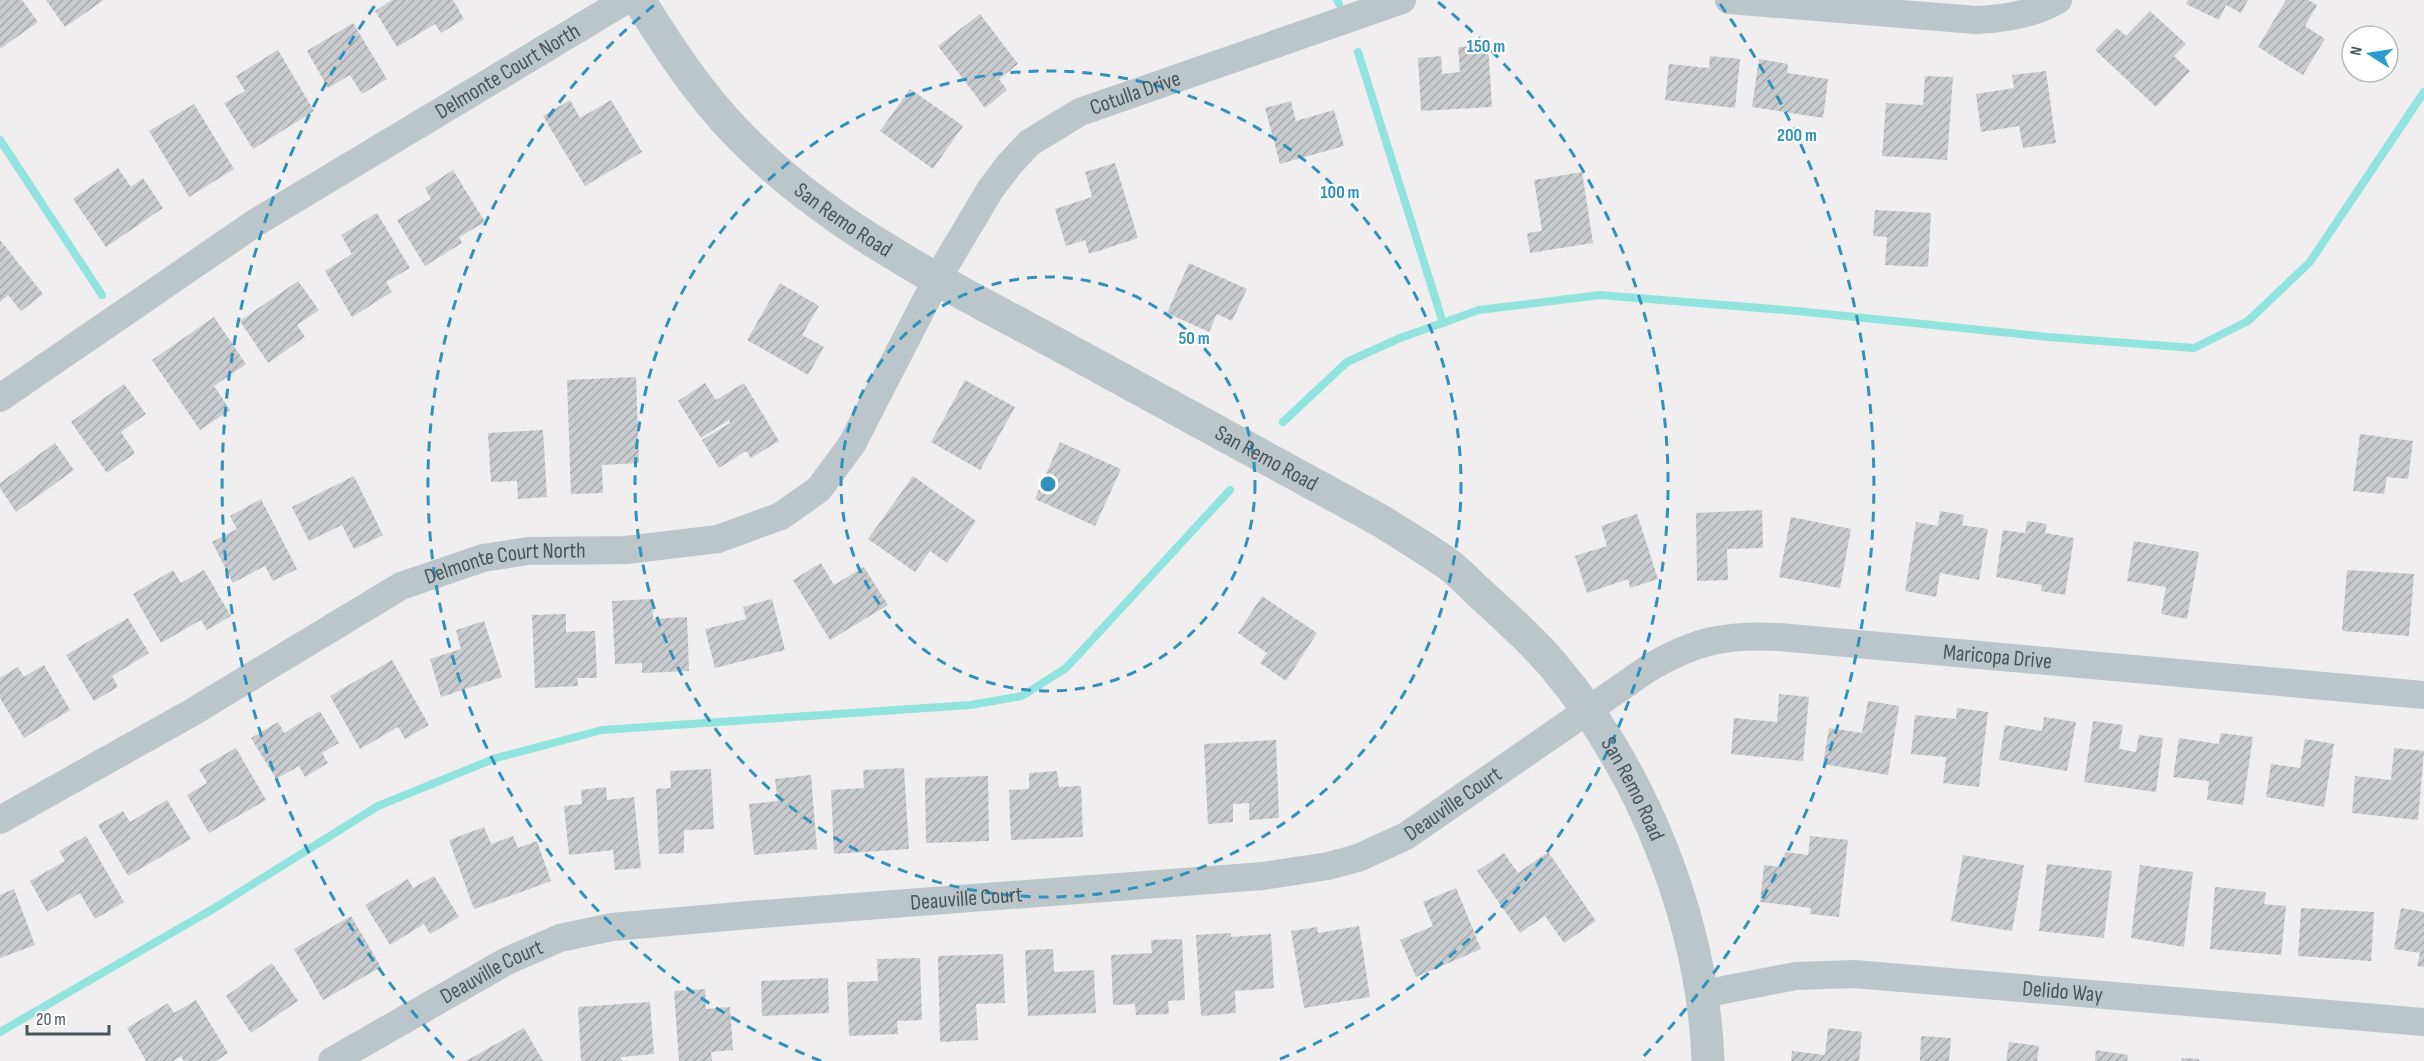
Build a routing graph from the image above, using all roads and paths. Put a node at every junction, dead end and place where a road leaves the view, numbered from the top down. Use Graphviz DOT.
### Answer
graph roads {
  1 [pos="626,0"];
  2 [pos="639,0"];
  3 [pos="1402,0"];
  4 [pos="1729,0"];
  5 [pos="2058,0"];
  6 [pos="937,279"];
  7 [pos="0,398"];
  8 [pos="2424,695"];
  9 [pos="1588,711"];
  10 [pos="0,820"];
  11 [pos="1703,994"];
  12 [pos="2424,1022"];
  13 [pos="332,1061"];
  14 [pos="1708,1061"];
  1 -- 7 [label="street, Delmonte Court North"];
  2 -- 6 [label="street, San Remo Road"];
  3 -- 6 [label="street, Cotulla Drive"];
  4 -- 5 [label="street"];
  6 -- 9 [label="street, San Remo Road"];
  6 -- 10 [label="street, Delmonte Court North"];
  8 -- 9 [label="street, Maricopa Drive"];
  9 -- 11 [label="street, San Remo Road"];
  9 -- 13 [label="street, Deauville Court"];
  11 -- 12 [label="street, Delido Way"];
  11 -- 14 [label="street, San Remo Road"];
}
